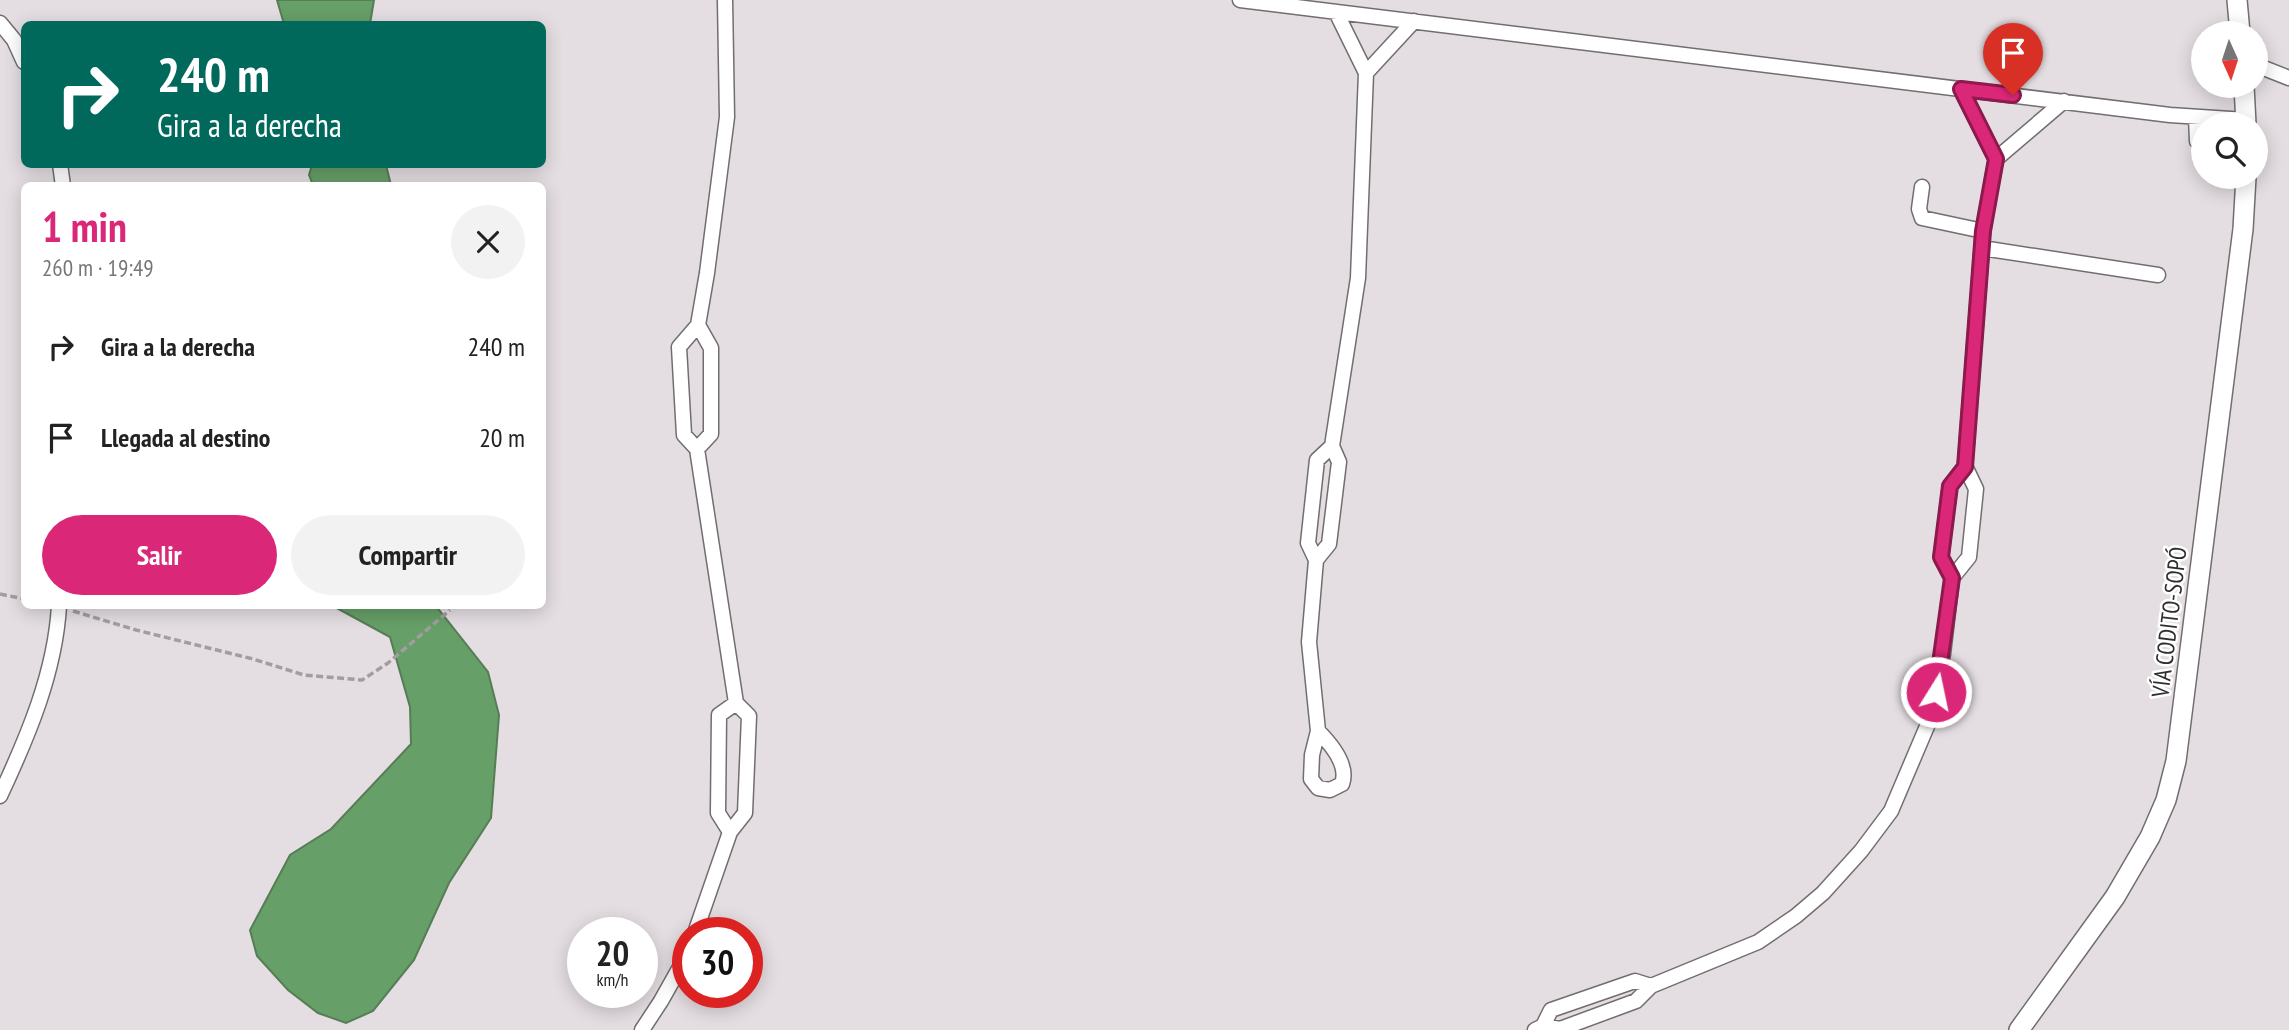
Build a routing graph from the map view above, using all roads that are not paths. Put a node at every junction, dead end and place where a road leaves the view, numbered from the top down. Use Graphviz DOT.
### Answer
graph roads {
  1 [pos="724,0"];
  2 [pos="1240,0"];
  3 [pos="2237,0"];
  4 [pos="1336,12"];
  5 [pos="1414,21"];
  6 [pos="2239,21"];
  7 [pos="0,23"];
  8 [pos="21,55"];
  9 [pos="2268,70"];
  10 [pos="1366,73"];
  11 [pos="2289,78"];
  12 [pos="1961,89"];
  13 [pos="2064,101"];
  14 [pos="2191,116"];
  15 [pos="1996,159"];
  16 [pos="1922,187"];
  17 [pos="2245,189"];
  18 [pos="1983,231"];
  19 [pos="1982,248"];
  20 [pos="2158,275"];
  21 [pos="698,325"];
  22 [pos="1332,446"];
  23 [pos="697,449"];
  24 [pos="1965,467"];
  25 [pos="1316,560"];
  26 [pos="1952,578"];
  27 [pos="59,609"];
  28 [pos="736,703"];
  29 [pos="1318,731"];
  30 [pos="0,796"];
  31 [pos="730,832"];
  32 [pos="701,917"];
  33 [pos="672,981"];
  34 [pos="1651,986"];
  35 [pos="1539,1028"];
  36 [pos="642,1030"];
  37 [pos="2019,1030"];
  1 -- 21 [label="street"];
  2 -- 4 [label="street"];
  3 -- 6 [label="street"];
  4 -- 5 [label="street"];
  4 -- 10 [label="street"];
  5 -- 10 [label="street"];
  5 -- 12 [label="street"];
  7 -- 8 [label="street"];
  9 -- 11 [label="street"];
  10 -- 22 [label="street"];
  12 -- 13 [label="street"];
  12 -- 15 [label="street"];
  13 -- 14 [label="street"];
  13 -- 15 [label="street"];
  15 -- 18 [label="street"];
  16 -- 18 [label="street"];
  17 -- 37 [label="street, VÍA CODITO-SOPÓ"];
  18 -- 19 [label="street"];
  19 -- 20 [label="street"];
  19 -- 24 [label="street"];
  21 -- 23 [label="street"];
  21 -- 23 [label="street"];
  22 -- 25 [label="street"];
  22 -- 25 [label="street"];
  23 -- 28 [label="street"];
  24 -- 26 [label="street"];
  24 -- 26 [label="street"];
  25 -- 29 [label="street"];
  26 -- 34 [label="street"];
  27 -- 30 [label="street"];
  28 -- 31 [label="street"];
  28 -- 31 [label="street"];
  31 -- 32 [label="street"];
  33 -- 36 [label="street"];
  34 -- 35 [label="street"];
  34 -- 35 [label="street"];
}
